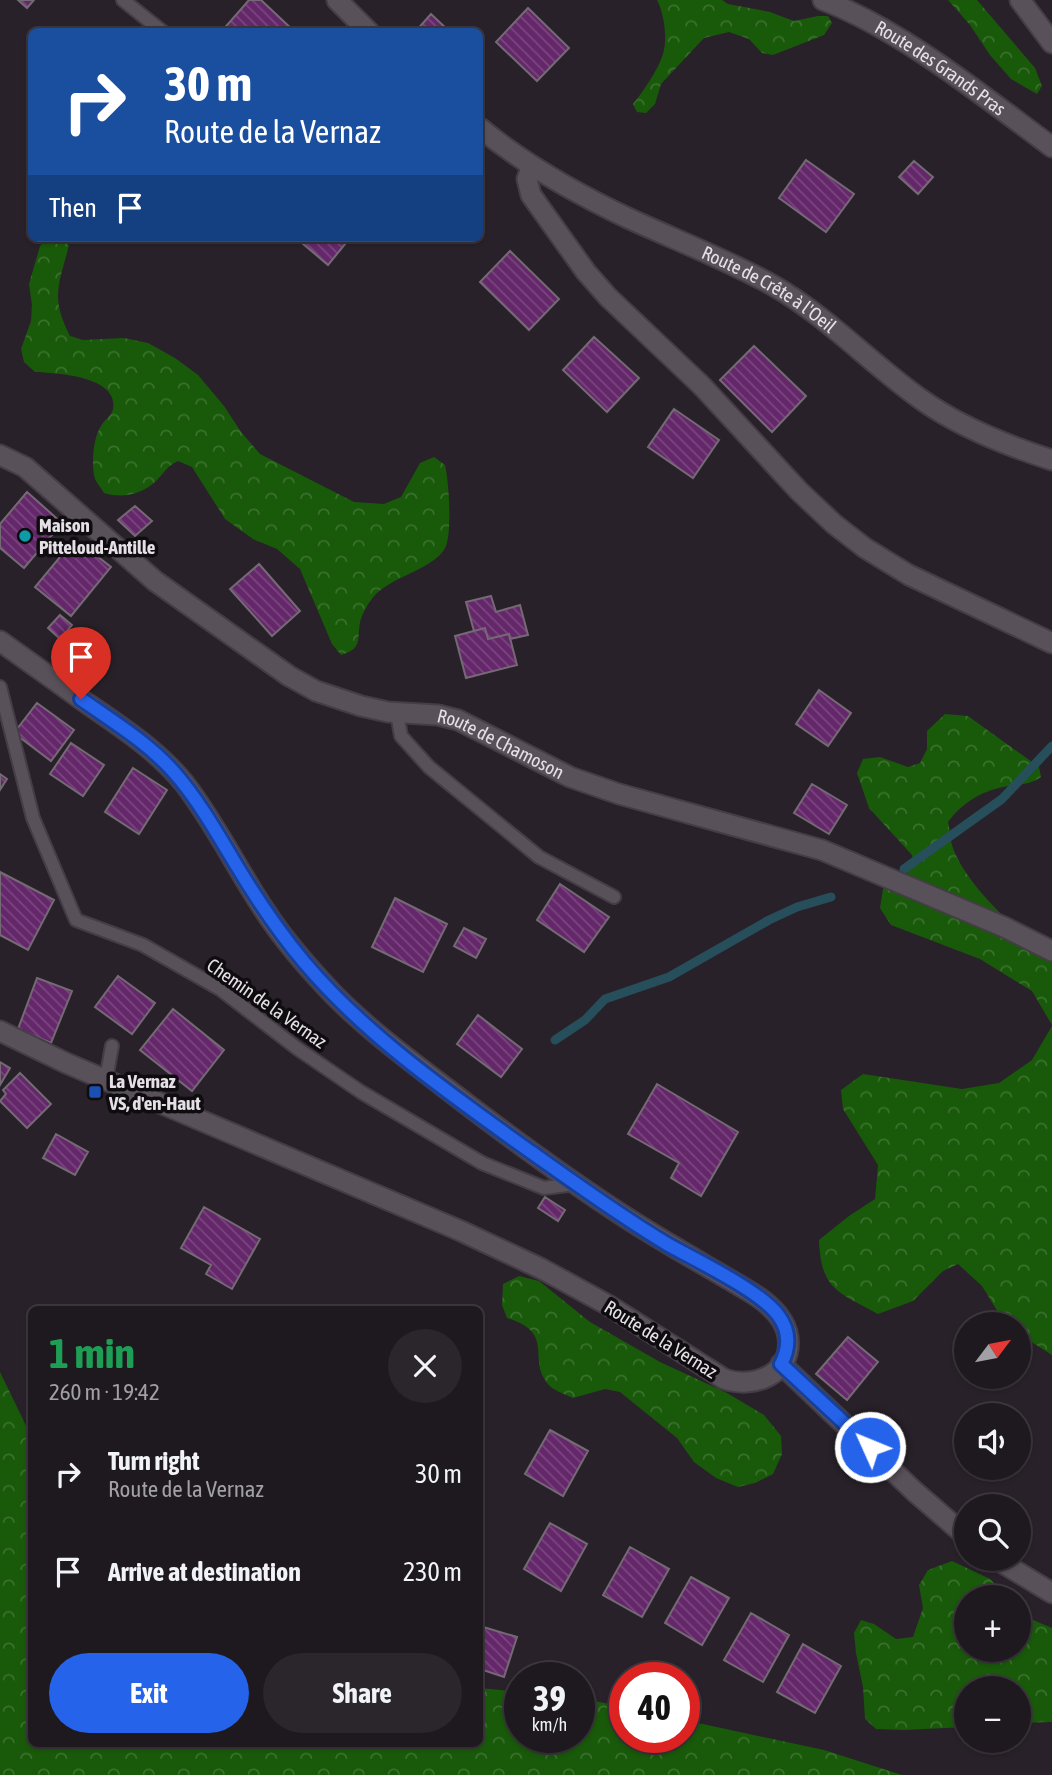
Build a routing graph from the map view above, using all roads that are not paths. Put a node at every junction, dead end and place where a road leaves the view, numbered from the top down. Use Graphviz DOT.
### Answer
graph roads {
  1 [pos="123,0"];
  2 [pos="337,0"];
  3 [pos="823,0"];
  4 [pos="1020,0"];
  5 [pos="158,28"];
  6 [pos="365,28"];
  7 [pos="1052,43"];
  8 [pos="483,130"];
  9 [pos="1052,147"];
  10 [pos="532,166"];
  11 [pos="0,455"];
  12 [pos="1052,460"];
  13 [pos="0,641"];
  14 [pos="1052,643"];
  15 [pos="0,687"];
  16 [pos="397,713"];
  17 [pos="614,897"];
  18 [pos="1052,951"];
  19 [pos="0,1031"];
  20 [pos="112,1046"];
  21 [pos="106,1079"];
  22 [pos="576,1184"];
  23 [pos="781,1364"];
  24 [pos="954,1526"];
  25 [pos="1016,1571"];
  26 [pos="1052,1593"];
  1 -- 5 [label="lane"];
  2 -- 6 [label="street"];
  3 -- 9 [label="street, Route des Grands Pras"];
  4 -- 7 [label="street"];
  8 -- 10 [label="street, Route de Crête à l'Oeil"];
  10 -- 12 [label="street, Route de Crête à l'Oeil"];
  10 -- 14 [label="street"];
  11 -- 16 [label="street, Route de Chamoson"];
  13 -- 22 [label="street"];
  15 -- 22 [label="lane, Chemin de la Vernaz"];
  16 -- 17 [label="lane"];
  16 -- 18 [label="street, Route de Chamoson"];
  19 -- 21 [label="street, Route de la Vernaz"];
  20 -- 21 [label="lane"];
  21 -- 23 [label="street, Route de la Vernaz"];
  22 -- 23 [label="street"];
  23 -- 24 [label="street"];
  25 -- 26 [label="street"];
}
